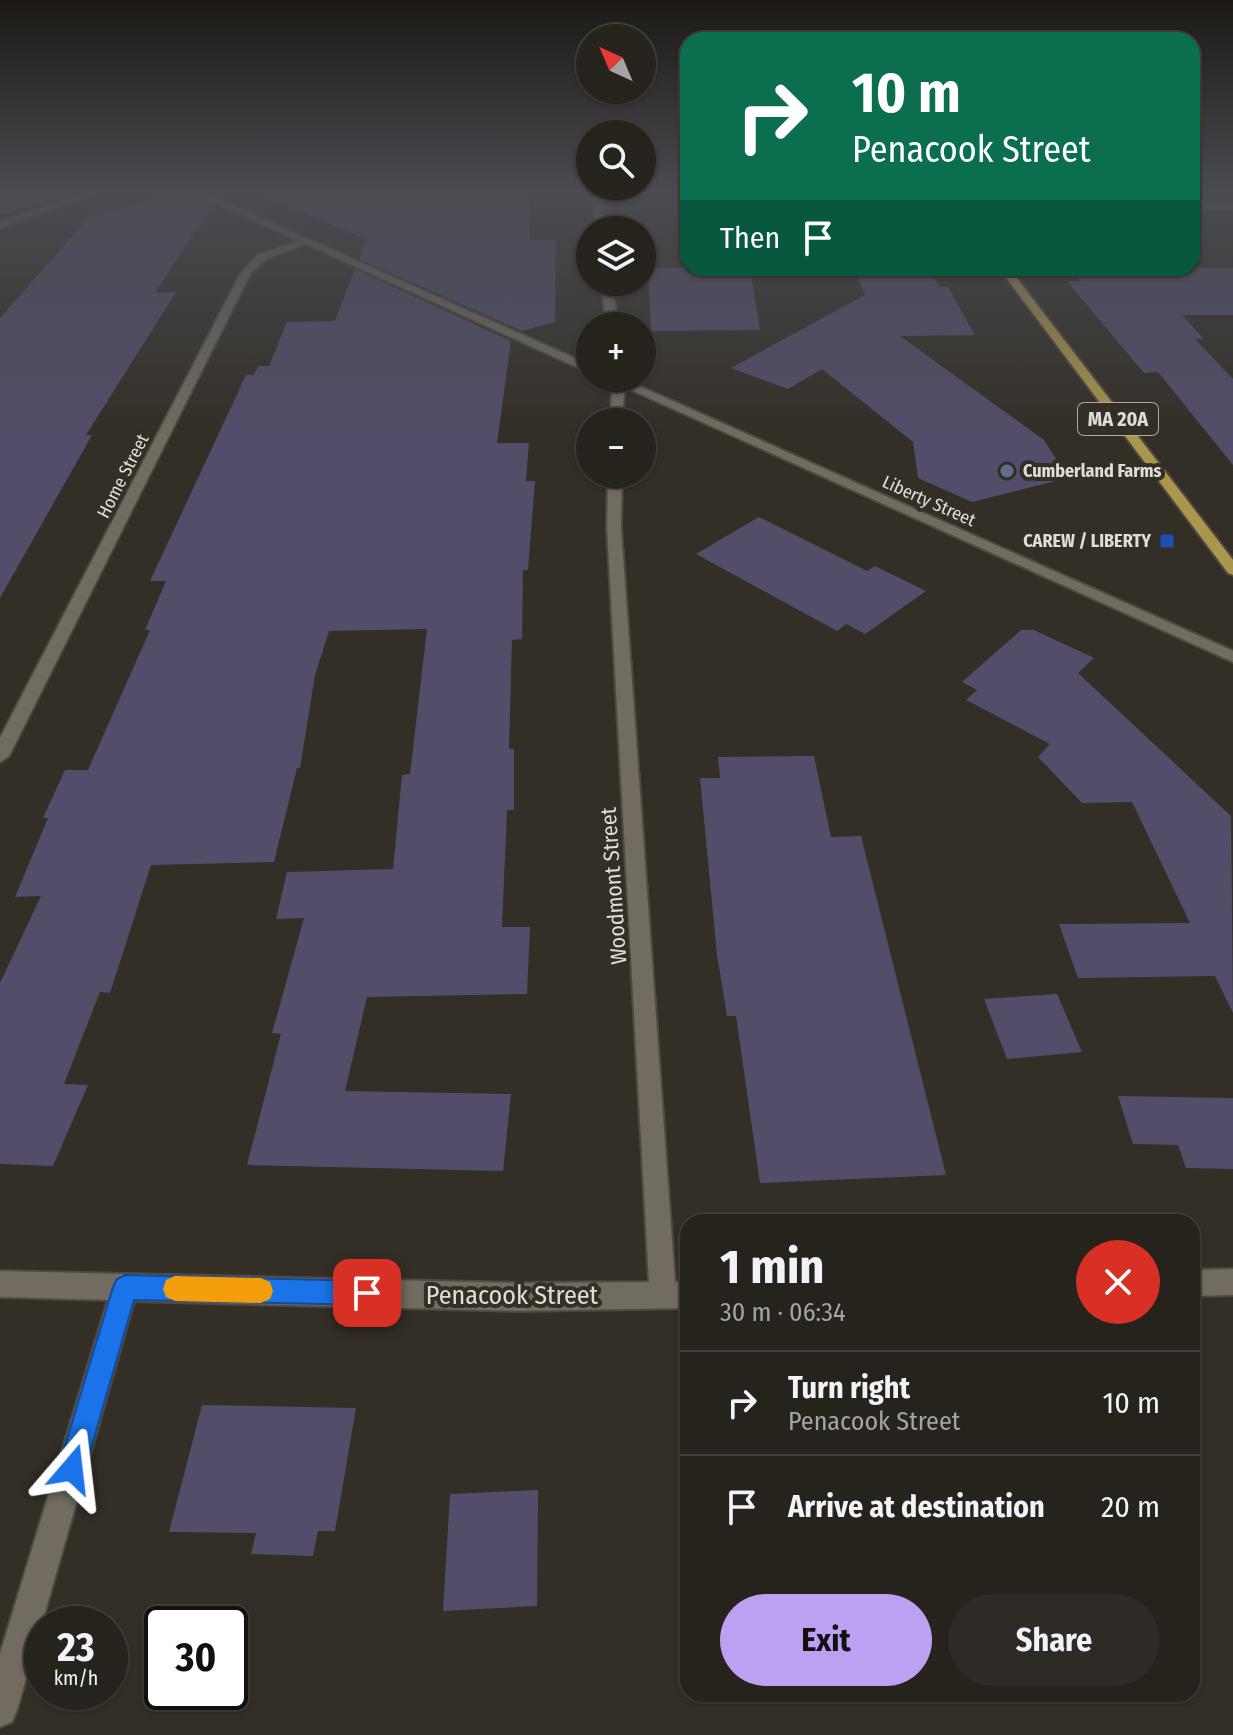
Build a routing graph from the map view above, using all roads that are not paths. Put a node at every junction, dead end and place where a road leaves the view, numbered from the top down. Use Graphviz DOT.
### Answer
graph roads {
  1 [pos="246,274"];
  2 [pos="377,274"];
  3 [pos="1010,276"];
  4 [pos="576,363"];
  5 [pos="645,392"];
  6 [pos="615,488"];
  7 [pos="1233,570"];
  8 [pos="1233,657"];
  9 [pos="0,756"];
  10 [pos="1233,1282"];
  11 [pos="1200,1283"];
  12 [pos="0,1284"];
  13 [pos="125,1287"];
  14 [pos="676,1295"];
  15 [pos="0,1710"];
  1 -- 9 [label="street, Home Street"];
  2 -- 4 [label="street"];
  3 -- 7 [label="main road, MA 20A"];
  5 -- 8 [label="street, Liberty Street"];
  6 -- 14 [label="street, Woodmont Street"];
  10 -- 11 [label="street"];
  12 -- 13 [label="street, Penacook Street"];
  13 -- 14 [label="street, Penacook Street"];
  13 -- 15 [label="street"];
}
